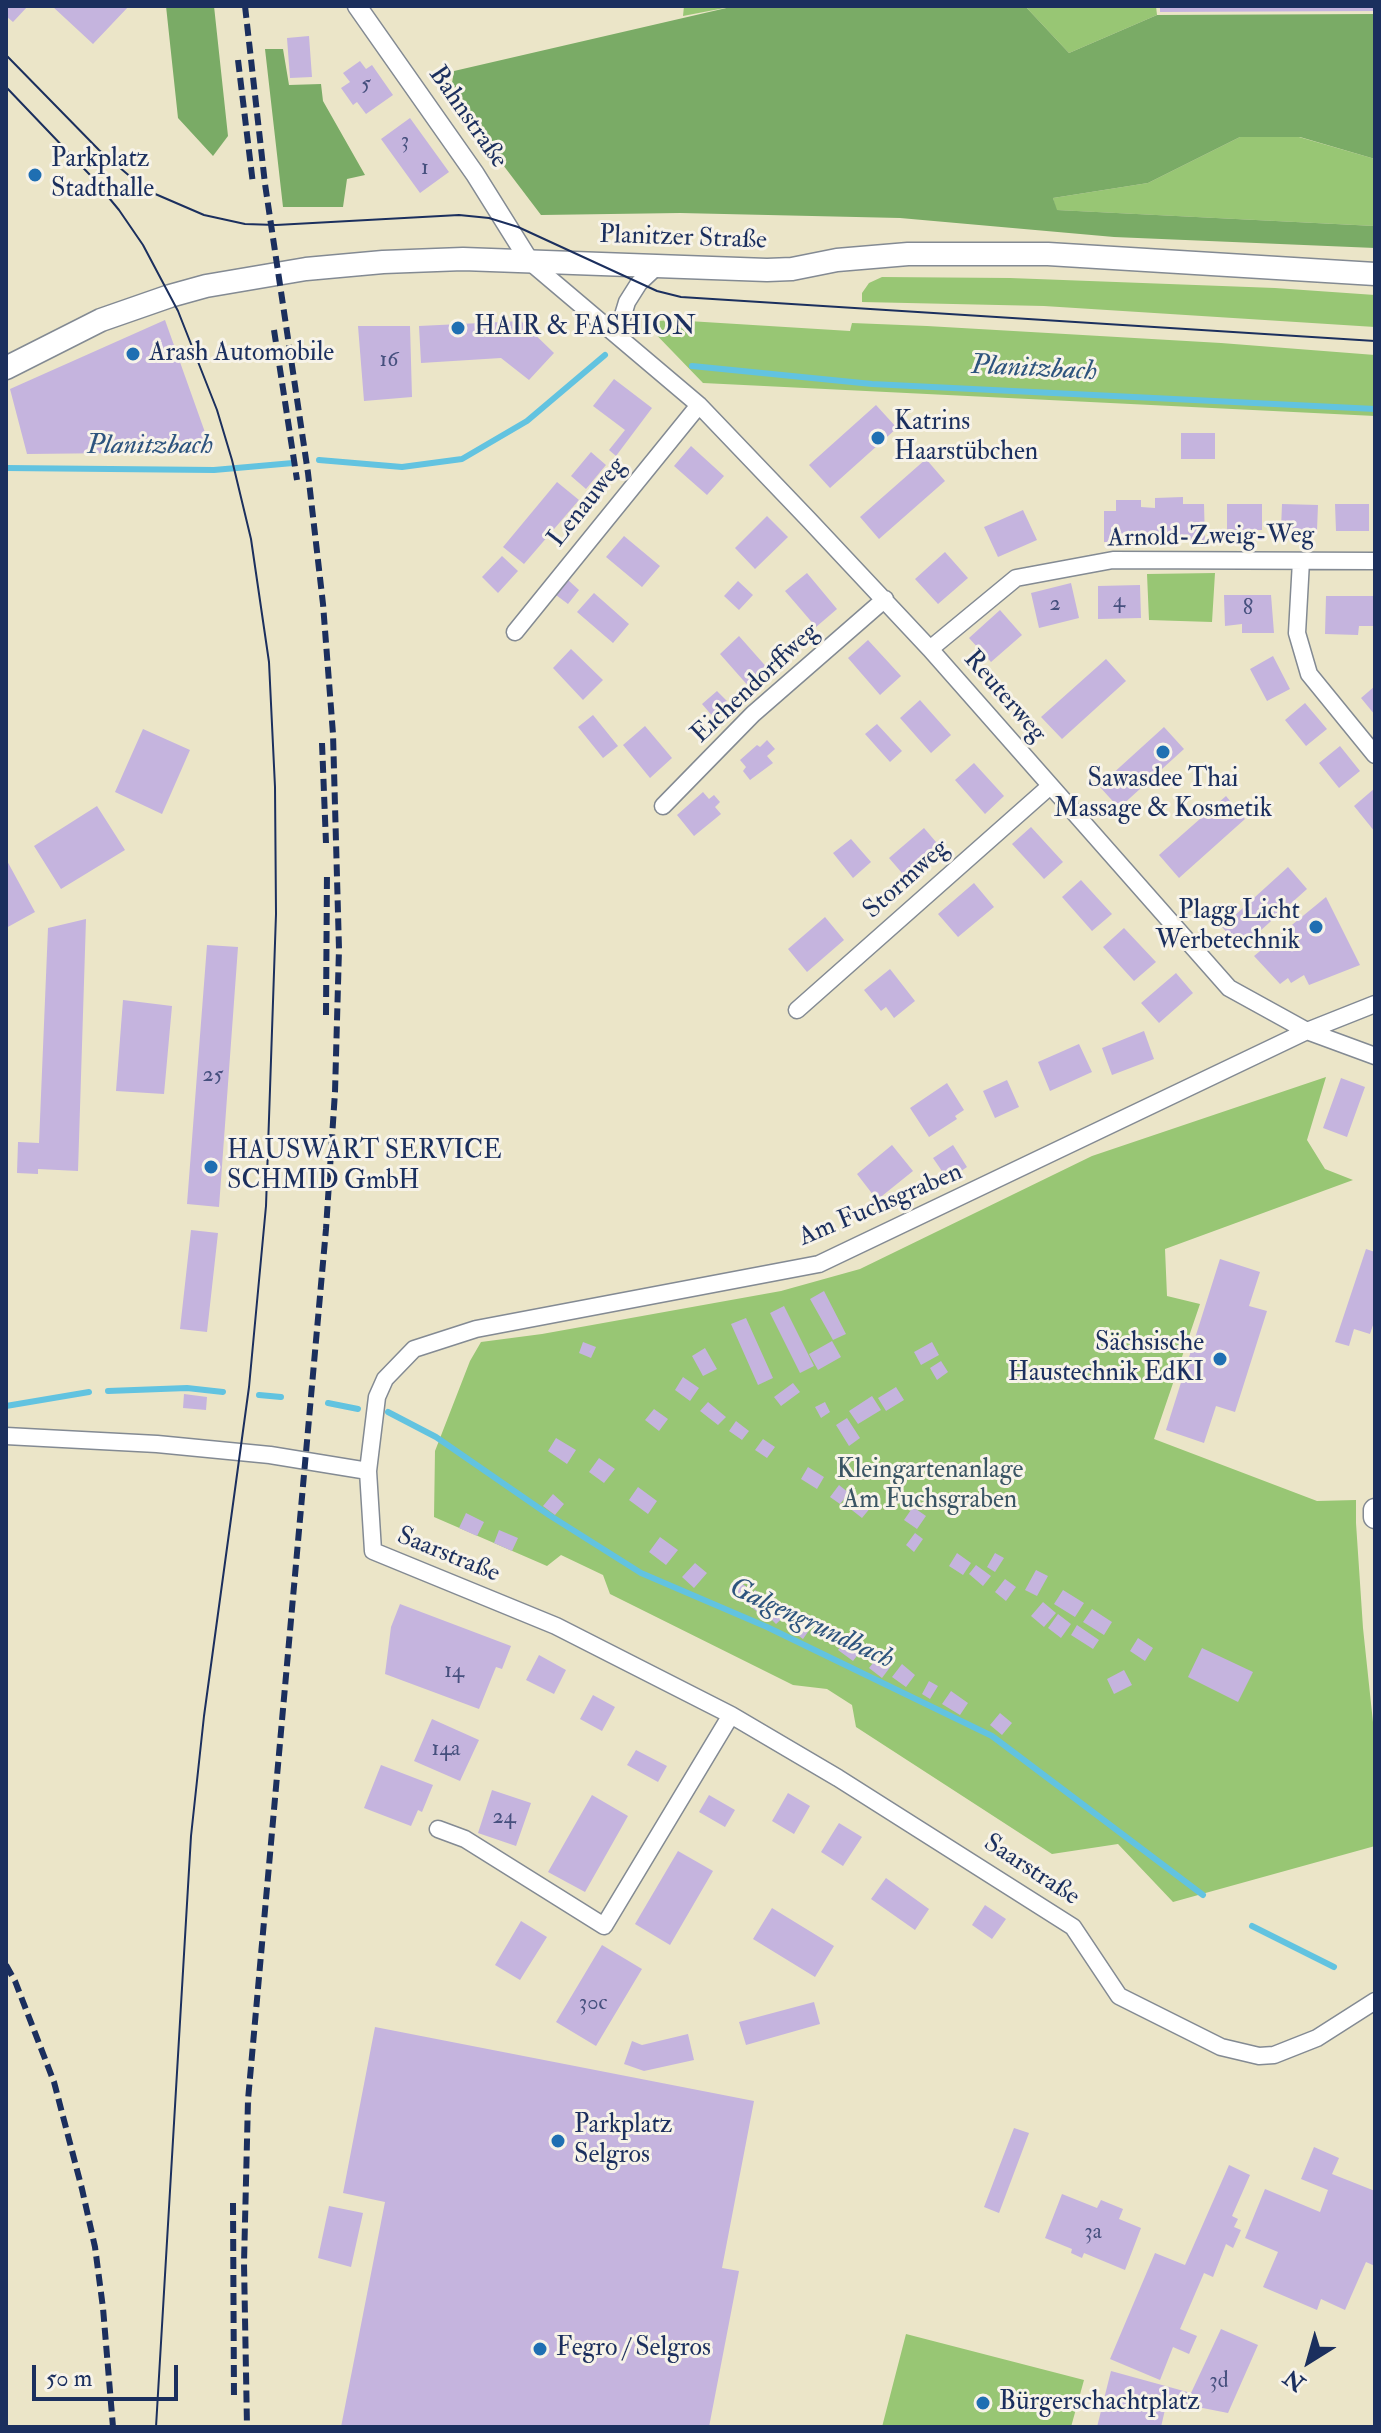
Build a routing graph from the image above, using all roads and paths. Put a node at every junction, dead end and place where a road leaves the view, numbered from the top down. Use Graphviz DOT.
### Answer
graph roads {
  1 [pos="357,6"];
  2 [pos="530,262"];
  3 [pos="656,267"];
  4 [pos="1375,274"];
  5 [pos="617,335"];
  6 [pos="6,368"];
  7 [pos="699,405"];
  8 [pos="1301,561"];
  9 [pos="1375,561"];
  10 [pos="885,599"];
  11 [pos="515,632"];
  12 [pos="930,649"];
  13 [pos="1375,755"];
  14 [pos="1049,787"];
  15 [pos="663,806"];
  16 [pos="1375,1004"];
  17 [pos="797,1010"];
  18 [pos="1307,1031"];
  19 [pos="1375,1056"];
  20 [pos="6,1436"];
  21 [pos="368,1471"];
  22 [pos="1375,1510"];
  23 [pos="1375,1517"];
  24 [pos="731,1715"];
  25 [pos="438,1829"];
  26 [pos="1375,2001"];
  1 -- 2 [label="street, Bahnstraße"];
  2 -- 3 [label="main road, Planitzer Straße"];
  2 -- 5 [label="street, Reuterweg"];
  2 -- 6 [label="main road, Planitzer Straße"];
  3 -- 4 [label="main road, Planitzer Straße"];
  3 -- 5 [label="street"];
  5 -- 7 [label="street, Reuterweg"];
  7 -- 10 [label="street, Reuterweg"];
  7 -- 11 [label="street, Lenauweg"];
  8 -- 9 [label="street, Arnold-Zweig-Weg"];
  8 -- 12 [label="street, Arnold-Zweig-Weg"];
  8 -- 13 [label="street"];
  10 -- 12 [label="street, Reuterweg"];
  10 -- 15 [label="street, Eichendorffweg"];
  12 -- 14 [label="street, Reuterweg"];
  14 -- 17 [label="street, Stormweg"];
  14 -- 18 [label="street, Reuterweg"];
  16 -- 18 [label="street, Am Fuchsgraben"];
  18 -- 19 [label="street, Reuterweg"];
  18 -- 21 [label="street, Am Fuchsgraben"];
  20 -- 21 [label="street"];
  21 -- 24 [label="street, Saarstraße"];
  22 -- 23 [label="main road"];
  24 -- 25 [label="street"];
  24 -- 26 [label="street, Saarstraße"];
}
